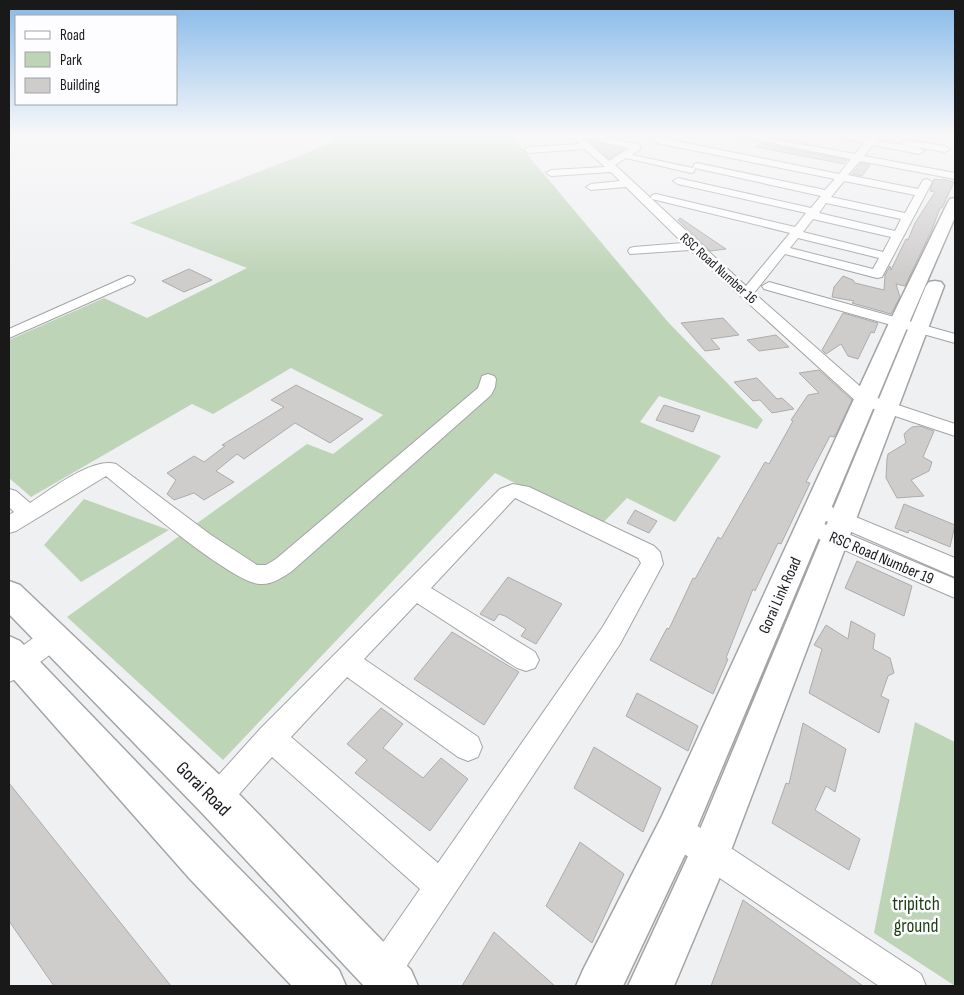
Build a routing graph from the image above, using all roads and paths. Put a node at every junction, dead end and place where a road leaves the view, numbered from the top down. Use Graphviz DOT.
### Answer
graph roads {
  1 [pos="625,181"];
  2 [pos="678,181"];
  3 [pos="680,181"];
  4 [pos="758,181"];
  5 [pos="758,181"];
  6 [pos="758,181"];
  7 [pos="789,181"];
  8 [pos="838,181"];
  9 [pos="909,181"];
  10 [pos="909,181"];
  11 [pos="909,181"];
  12 [pos="926,181"];
  13 [pos="628,184"];
  14 [pos="591,187"];
  15 [pos="667,189"];
  16 [pos="653,202"];
  17 [pos="955,202"];
  18 [pos="817,207"];
  19 [pos="725,226"];
  20 [pos="955,234"];
  21 [pos="897,236"];
  22 [pos="693,246"];
  23 [pos="634,251"];
  24 [pos="128,280"];
  25 [pos="769,286"];
  26 [pos="747,293"];
  27 [pos="908,325"];
  28 [pos="9,334"];
  29 [pos="955,339"];
  30 [pos="488,379"];
  31 [pos="876,404"];
  32 [pos="955,430"];
  33 [pos="9,496"];
  34 [pos="28,513"];
  35 [pos="826,523"];
  36 [pos="9,525"];
  37 [pos="955,568"];
  38 [pos="955,589"];
  39 [pos="415,590"];
  40 [pos="9,594"];
  41 [pos="53,638"];
  42 [pos="526,660"];
  43 [pos="12,661"];
  44 [pos="347,662"];
  45 [pos="271,738"];
  46 [pos="468,747"];
  47 [pos="216,799"];
  48 [pos="676,830"];
  49 [pos="710,853"];
  50 [pos="441,886"];
  51 [pos="388,980"];
  52 [pos="323,986"];
  53 [pos="599,986"];
  54 [pos="651,986"];
  55 [pos="909,986"];
  1 -- 13 [label="street, RSC Road Number 16"];
  2 -- 15 [label="street"];
  3 -- 18 [label="street"];
  4 -- 18 [label="street"];
  5 -- 18 [label="street"];
  6 -- 18 [label="street"];
  7 -- 18 [label="street"];
  8 -- 18 [label="street"];
  9 -- 18 [label="street"];
  10 -- 18 [label="street"];
  11 -- 18 [label="street"];
  12 -- 21 [label="street"];
  13 -- 14 [label="street"];
  13 -- 16 [label="street, RSC Road Number 16"];
  15 -- 16 [label="street"];
  15 -- 18 [label="street"];
  16 -- 18 [label="street"];
  16 -- 19 [label="street"];
  16 -- 22 [label="street, RSC Road Number 16"];
  17 -- 27 [label="main road, Gorai Link Road"];
  18 -- 21 [label="street"];
  18 -- 21 [label="street"];
  18 -- 21 [label="street"];
  18 -- 21 [label="street"];
  18 -- 26 [label="street"];
  20 -- 27 [label="main road, Gorai Link Road"];
  22 -- 23 [label="street"];
  22 -- 26 [label="street, RSC Road Number 16"];
  24 -- 28 [label="street"];
  25 -- 27 [label="street"];
  26 -- 31 [label="street, RSC Road Number 16"];
  27 -- 29 [label="street"];
  27 -- 31 [label="main road, Gorai Link Road"];
  30 -- 34 [label="street"];
  31 -- 32 [label="street"];
  31 -- 35 [label="main road, Gorai Link Road"];
  33 -- 34 [label="street"];
  34 -- 36 [label="street"];
  35 -- 37 [label="street, RSC Road Number 19"];
  35 -- 38 [label="street, RSC Road Number 19"];
  35 -- 48 [label="main road, Gorai Link Road"];
  35 -- 49 [label="main road, Gorai Link Road"];
  39 -- 42 [label="street"];
  39 -- 44 [label="street"];
  39 -- 50 [label="street"];
  40 -- 41 [label="main road, Gorai Road"];
  41 -- 43 [label="street"];
  41 -- 47 [label="main road, Gorai Road"];
  43 -- 52 [label="main road"];
  44 -- 45 [label="street"];
  44 -- 46 [label="street"];
  45 -- 47 [label="street"];
  45 -- 50 [label="street"];
  47 -- 51 [label="main road, Gorai Road"];
  48 -- 49 [label="street"];
  48 -- 53 [label="main road, Gorai Link Road"];
  49 -- 54 [label="main road, Gorai Link Road"];
  49 -- 55 [label="street"];
  50 -- 51 [label="street"];
}
